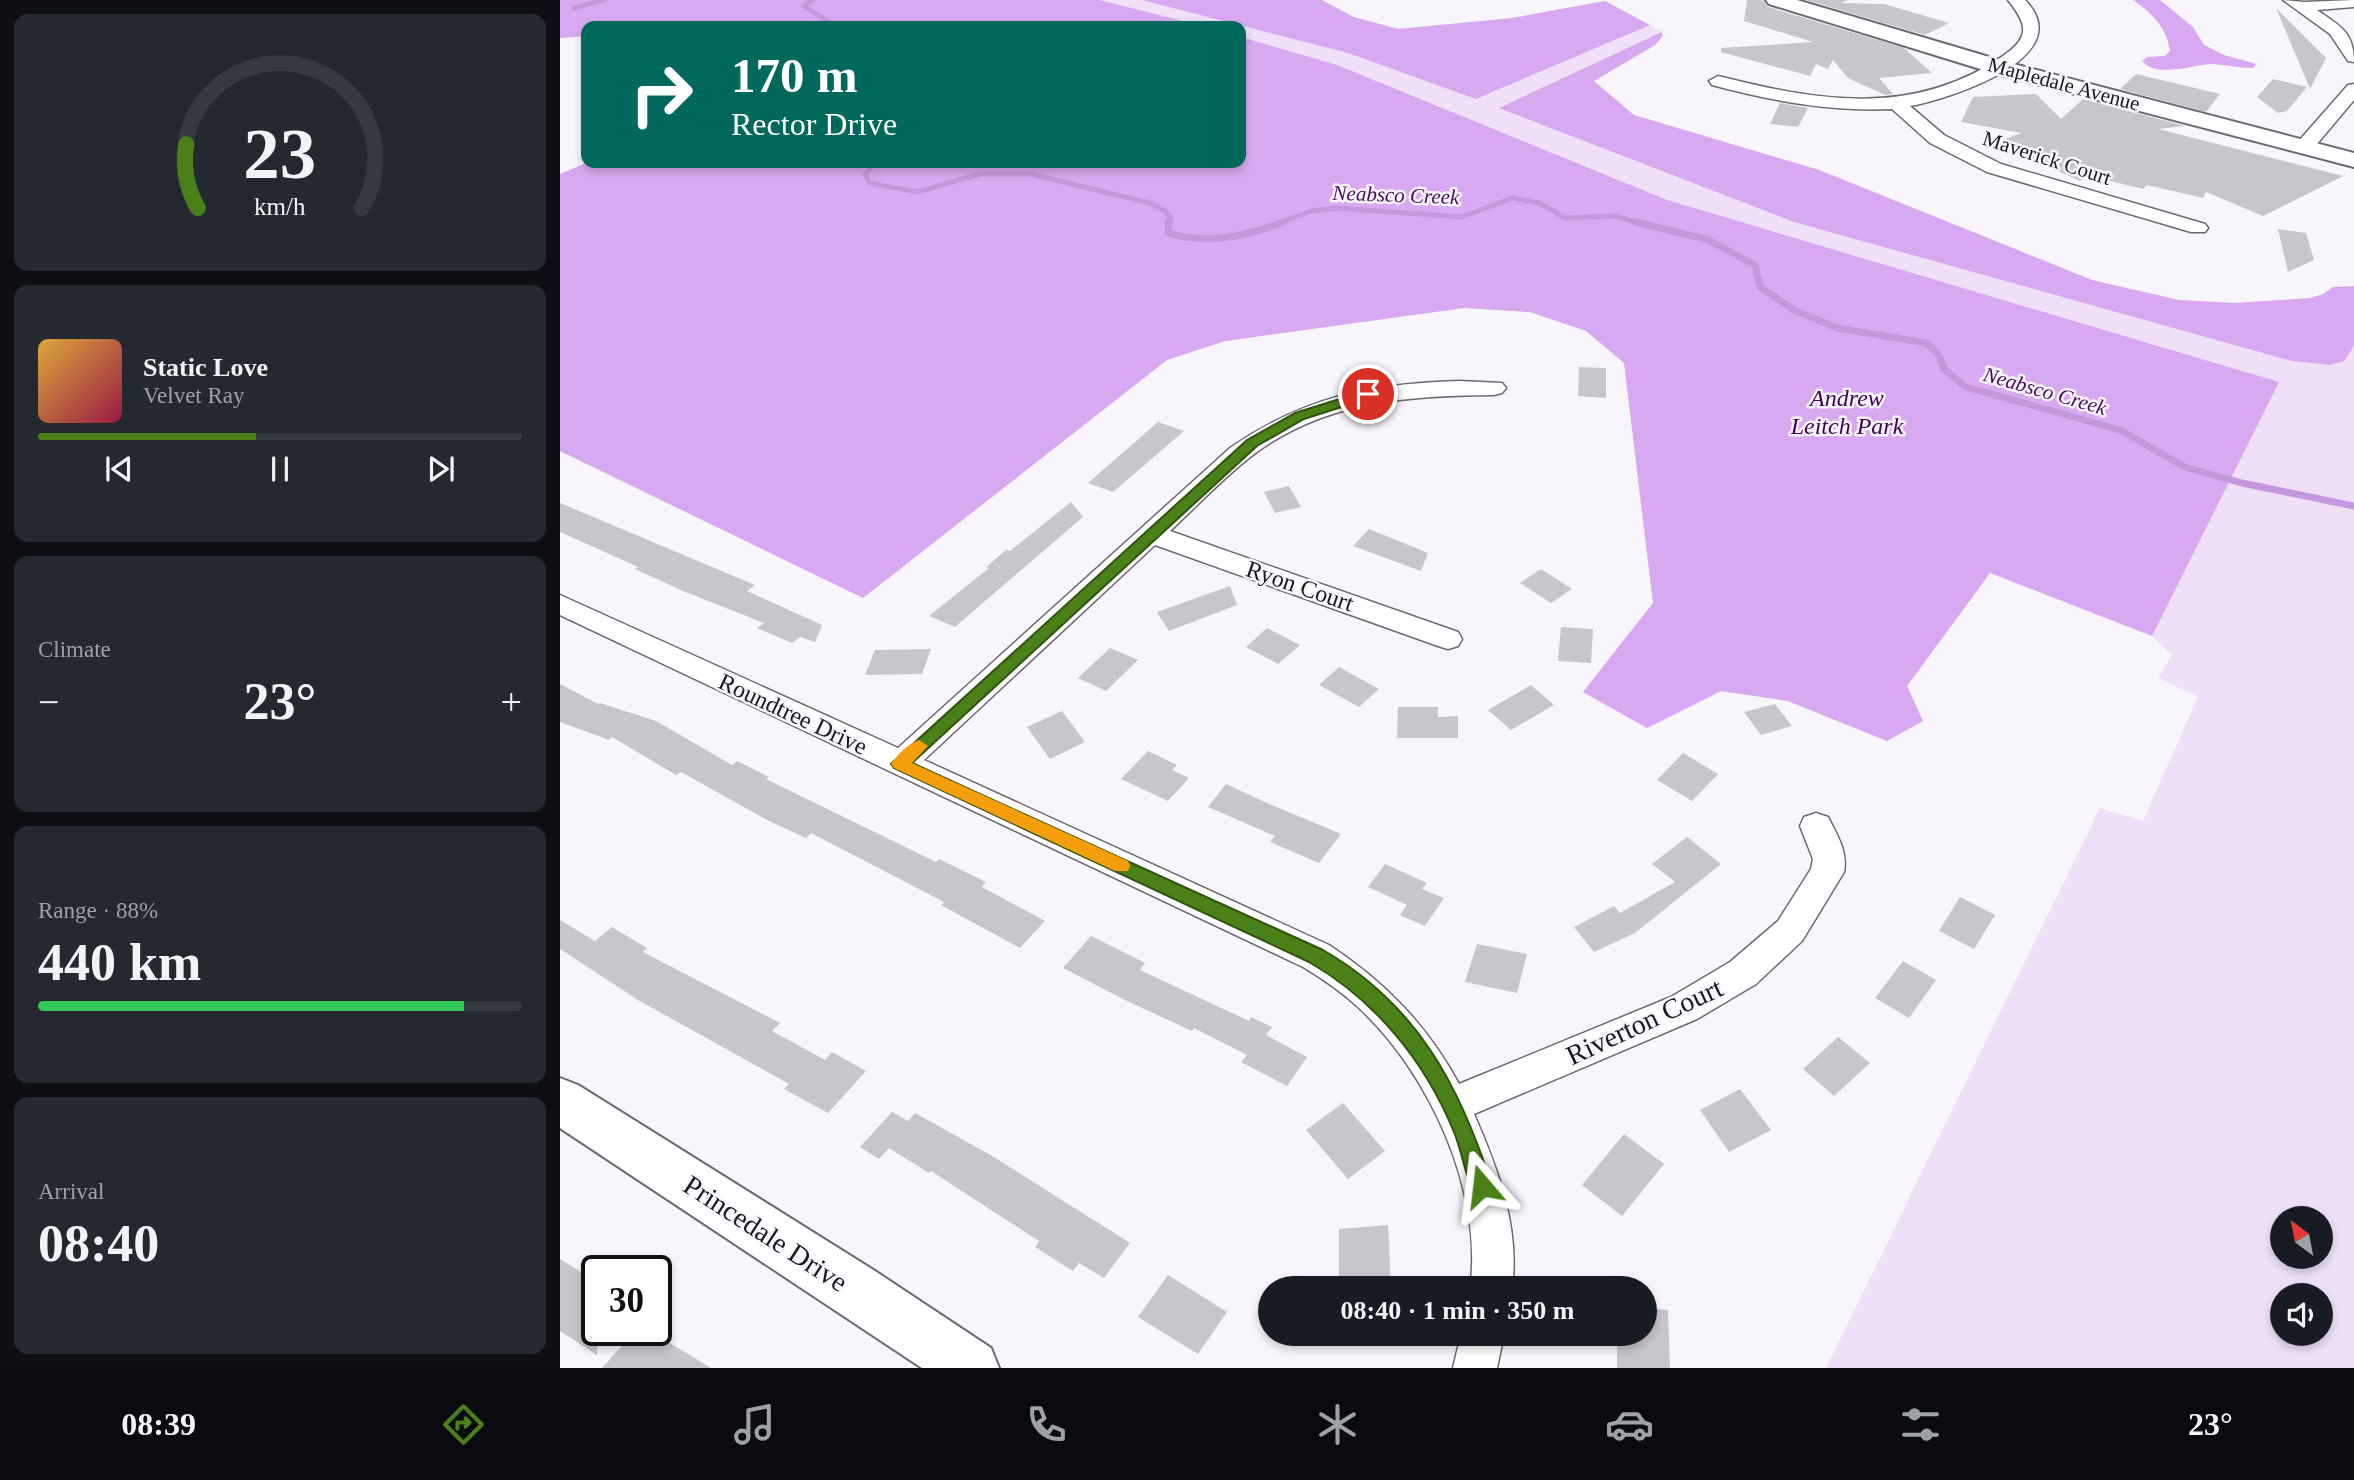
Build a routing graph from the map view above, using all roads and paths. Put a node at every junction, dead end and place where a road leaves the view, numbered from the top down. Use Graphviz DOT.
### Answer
graph roads {
  1 [pos="1776,0"];
  2 [pos="2016,0"];
  3 [pos="2354,2"];
  4 [pos="2297,3"];
  5 [pos="2354,57"];
  6 [pos="1998,66"];
  7 [pos="1718,81"];
  8 [pos="2354,89"];
  9 [pos="1896,103"];
  10 [pos="2304,147"];
  11 [pos="2354,160"];
  12 [pos="2198,228"];
  13 [pos="1494,388"];
  14 [pos="1151,534"];
  15 [pos="560,604"];
  16 [pos="1448,639"];
  17 [pos="900,764"];
  18 [pos="1816,826"];
  19 [pos="560,1101"];
  20 [pos="1453,1105"];
  21 [pos="1492,1276"];
  22 [pos="1480,1346"];
  23 [pos="971,1368"];
  24 [pos="1475,1368"];
  1 -- 6 [label="street, Mapledale Avenue"];
  2 -- 6 [label="street"];
  3 -- 4 [label="street"];
  4 -- 5 [label="street"];
  6 -- 9 [label="street"];
  6 -- 10 [label="street, Mapledale Avenue"];
  7 -- 9 [label="street"];
  8 -- 10 [label="street"];
  9 -- 12 [label="street, Maverick Court"];
  10 -- 11 [label="street, Mapledale Avenue"];
  13 -- 14 [label="street"];
  14 -- 16 [label="street, Ryon Court"];
  14 -- 17 [label="street"];
  15 -- 17 [label="street, Roundtree Drive"];
  17 -- 20 [label="street, Roundtree Drive"];
  18 -- 20 [label="street, Riverton Court"];
  19 -- 23 [label="street, Princedale Drive"];
  20 -- 21 [label="street, Roundtree Drive"];
  22 -- 24 [label="street"];
}
